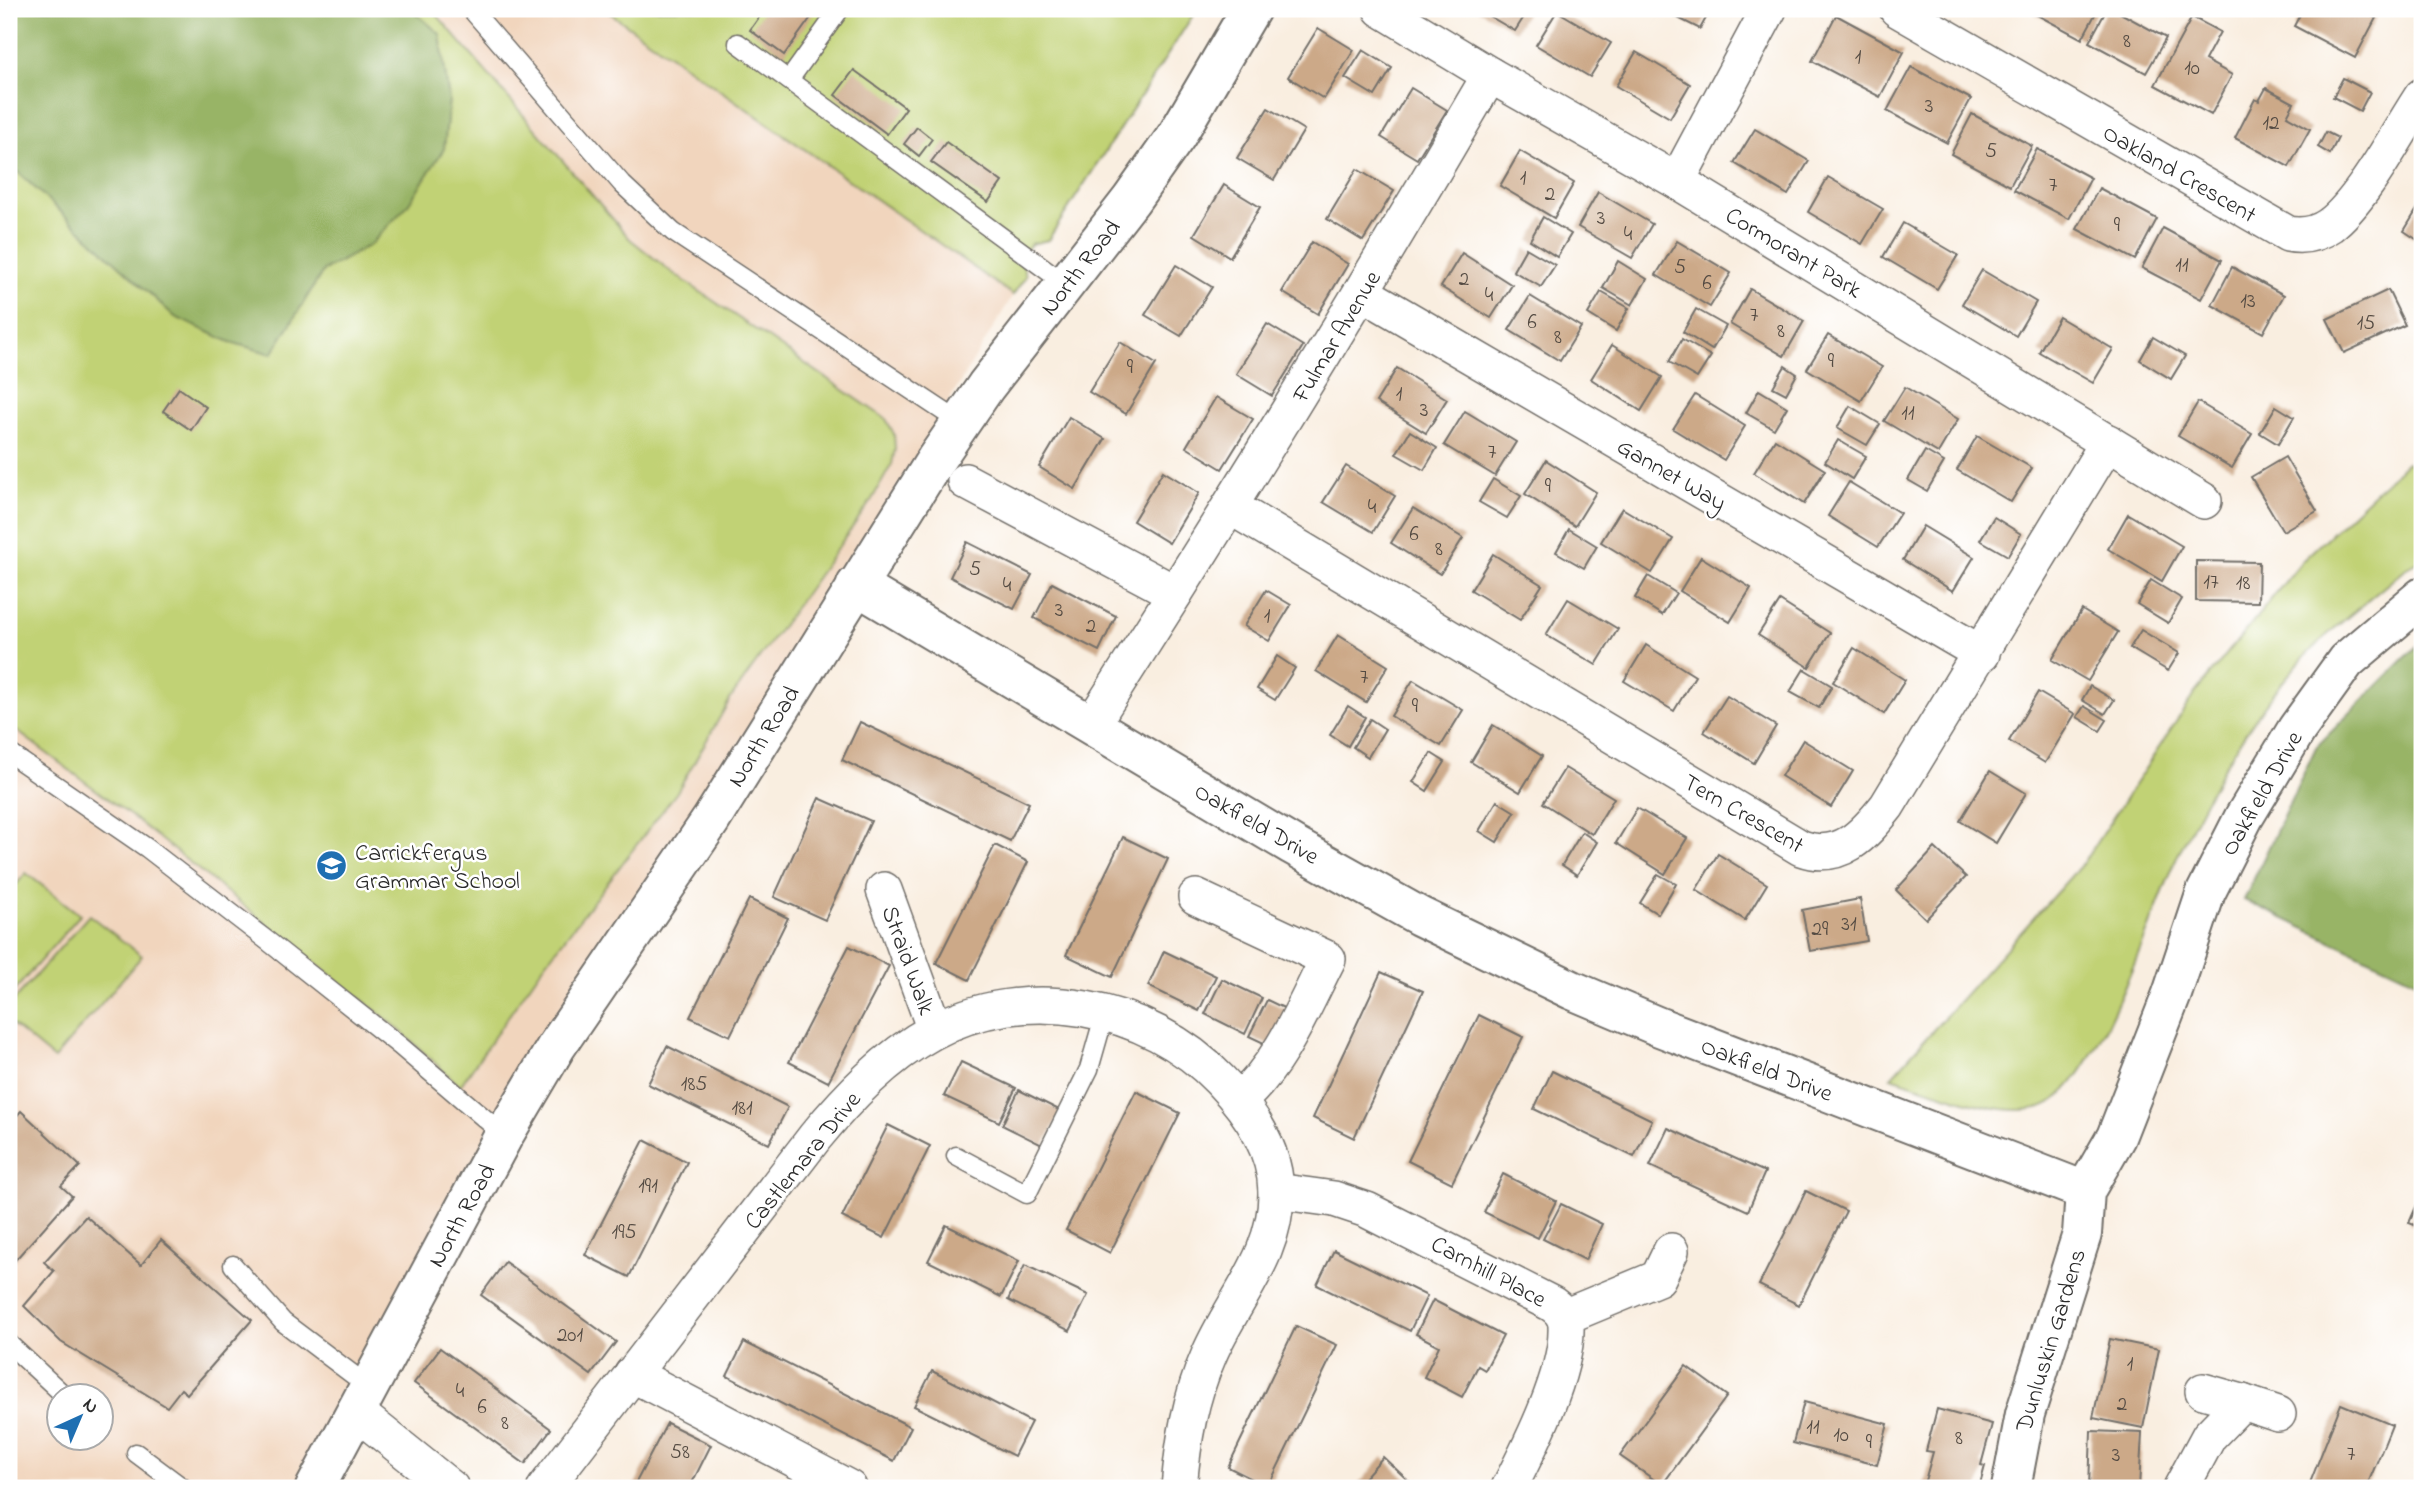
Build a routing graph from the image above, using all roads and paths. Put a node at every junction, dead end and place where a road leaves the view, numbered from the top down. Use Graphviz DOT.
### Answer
graph roads {
  1 [pos="471,9"];
  2 [pos="840,9"];
  3 [pos="1251,9"];
  4 [pos="1381,9"];
  5 [pos="1769,9"];
  6 [pos="1896,9"];
  7 [pos="738,43"];
  8 [pos="1490,75"];
  9 [pos="789,80"];
  10 [pos="2422,96"];
  11 [pos="1677,181"];
  12 [pos="1067,285"];
  13 [pos="1363,293"];
  14 [pos="961,423"];
  15 [pos="2108,442"];
  16 [pos="965,481"];
  17 [pos="2204,501"];
  18 [pos="1231,507"];
  19 [pos="856,585"];
  20 [pos="1175,593"];
  21 [pos="2422,597"];
  22 [pos="1982,654"];
  23 [pos="1094,727"];
  24 [pos="9,753"];
  25 [pos="884,890"];
  26 [pos="1196,897"];
  27 [pos="1105,1013"];
  28 [pos="935,1030"];
  29 [pos="1239,1101"];
  30 [pos="504,1135"];
  31 [pos="956,1156"];
  32 [pos="1276,1191"];
  33 [pos="2085,1191"];
  34 [pos="1671,1251"];
  35 [pos="233,1265"];
  36 [pos="1564,1317"];
  37 [pos="9,1344"];
  38 [pos="632,1374"];
  39 [pos="51,1382"];
  40 [pos="2203,1391"];
  41 [pos="361,1399"];
  42 [pos="2242,1402"];
  43 [pos="2278,1413"];
  44 [pos="136,1453"];
  45 [pos="183,1488"];
  46 [pos="315,1488"];
  47 [pos="451,1488"];
  48 [pos="545,1488"];
  49 [pos="849,1488"];
  50 [pos="1179,1488"];
  51 [pos="1510,1488"];
  52 [pos="2011,1488"];
  53 [pos="2181,1488"];
  1 -- 14 [label="lane"];
  2 -- 9 [label="lane"];
  3 -- 12 [label="street, North Road"];
  4 -- 8 [label="street, Cormorant Park"];
  5 -- 11 [label="street"];
  6 -- 10 [label="street, Oakland Crescent"];
  7 -- 9 [label="lane"];
  8 -- 11 [label="street, Cormorant Park"];
  8 -- 13 [label="street, Fulmar Avenue"];
  9 -- 12 [label="lane"];
  11 -- 15 [label="street, Cormorant Park"];
  12 -- 14 [label="street, North Road"];
  13 -- 18 [label="street, Fulmar Avenue"];
  13 -- 22 [label="street, Gannet Way"];
  14 -- 19 [label="street, North Road"];
  15 -- 17 [label="street, Cormorant Park"];
  15 -- 22 [label="street, Tern Crescent"];
  16 -- 20 [label="street"];
  18 -- 20 [label="street, Fulmar Avenue"];
  18 -- 22 [label="street, Tern Crescent"];
  19 -- 23 [label="street, Oakfield Drive"];
  19 -- 30 [label="street, North Road"];
  20 -- 23 [label="street, Fulmar Avenue"];
  21 -- 33 [label="street, Oakfield Drive"];
  23 -- 33 [label="street, Oakfield Drive"];
  24 -- 30 [label="lane"];
  25 -- 28 [label="street, Straid Walk"];
  26 -- 29 [label="street"];
  27 -- 28 [label="street, Castlemara Drive"];
  27 -- 29 [label="street, Castlemara Drive"];
  27 -- 31 [label="lane"];
  28 -- 38 [label="street, Castlemara Drive"];
  29 -- 32 [label="street, Castlemara Drive"];
  30 -- 41 [label="street, North Road"];
  32 -- 36 [label="street, Carnhill Place"];
  32 -- 50 [label="street, Castlemara Drive"];
  33 -- 52 [label="street, Dunluskin Gardens"];
  34 -- 36 [label="street"];
  35 -- 41 [label="lane"];
  36 -- 51 [label="street, Carnhill Place"];
  37 -- 39 [label="lane"];
  38 -- 48 [label="street, Castlemara Drive"];
  38 -- 49 [label="street"];
  40 -- 42 [label="street"];
  41 -- 46 [label="street, North Road"];
  41 -- 47 [label="street"];
  42 -- 43 [label="street"];
  42 -- 53 [label="street"];
  44 -- 45 [label="lane"];
}
